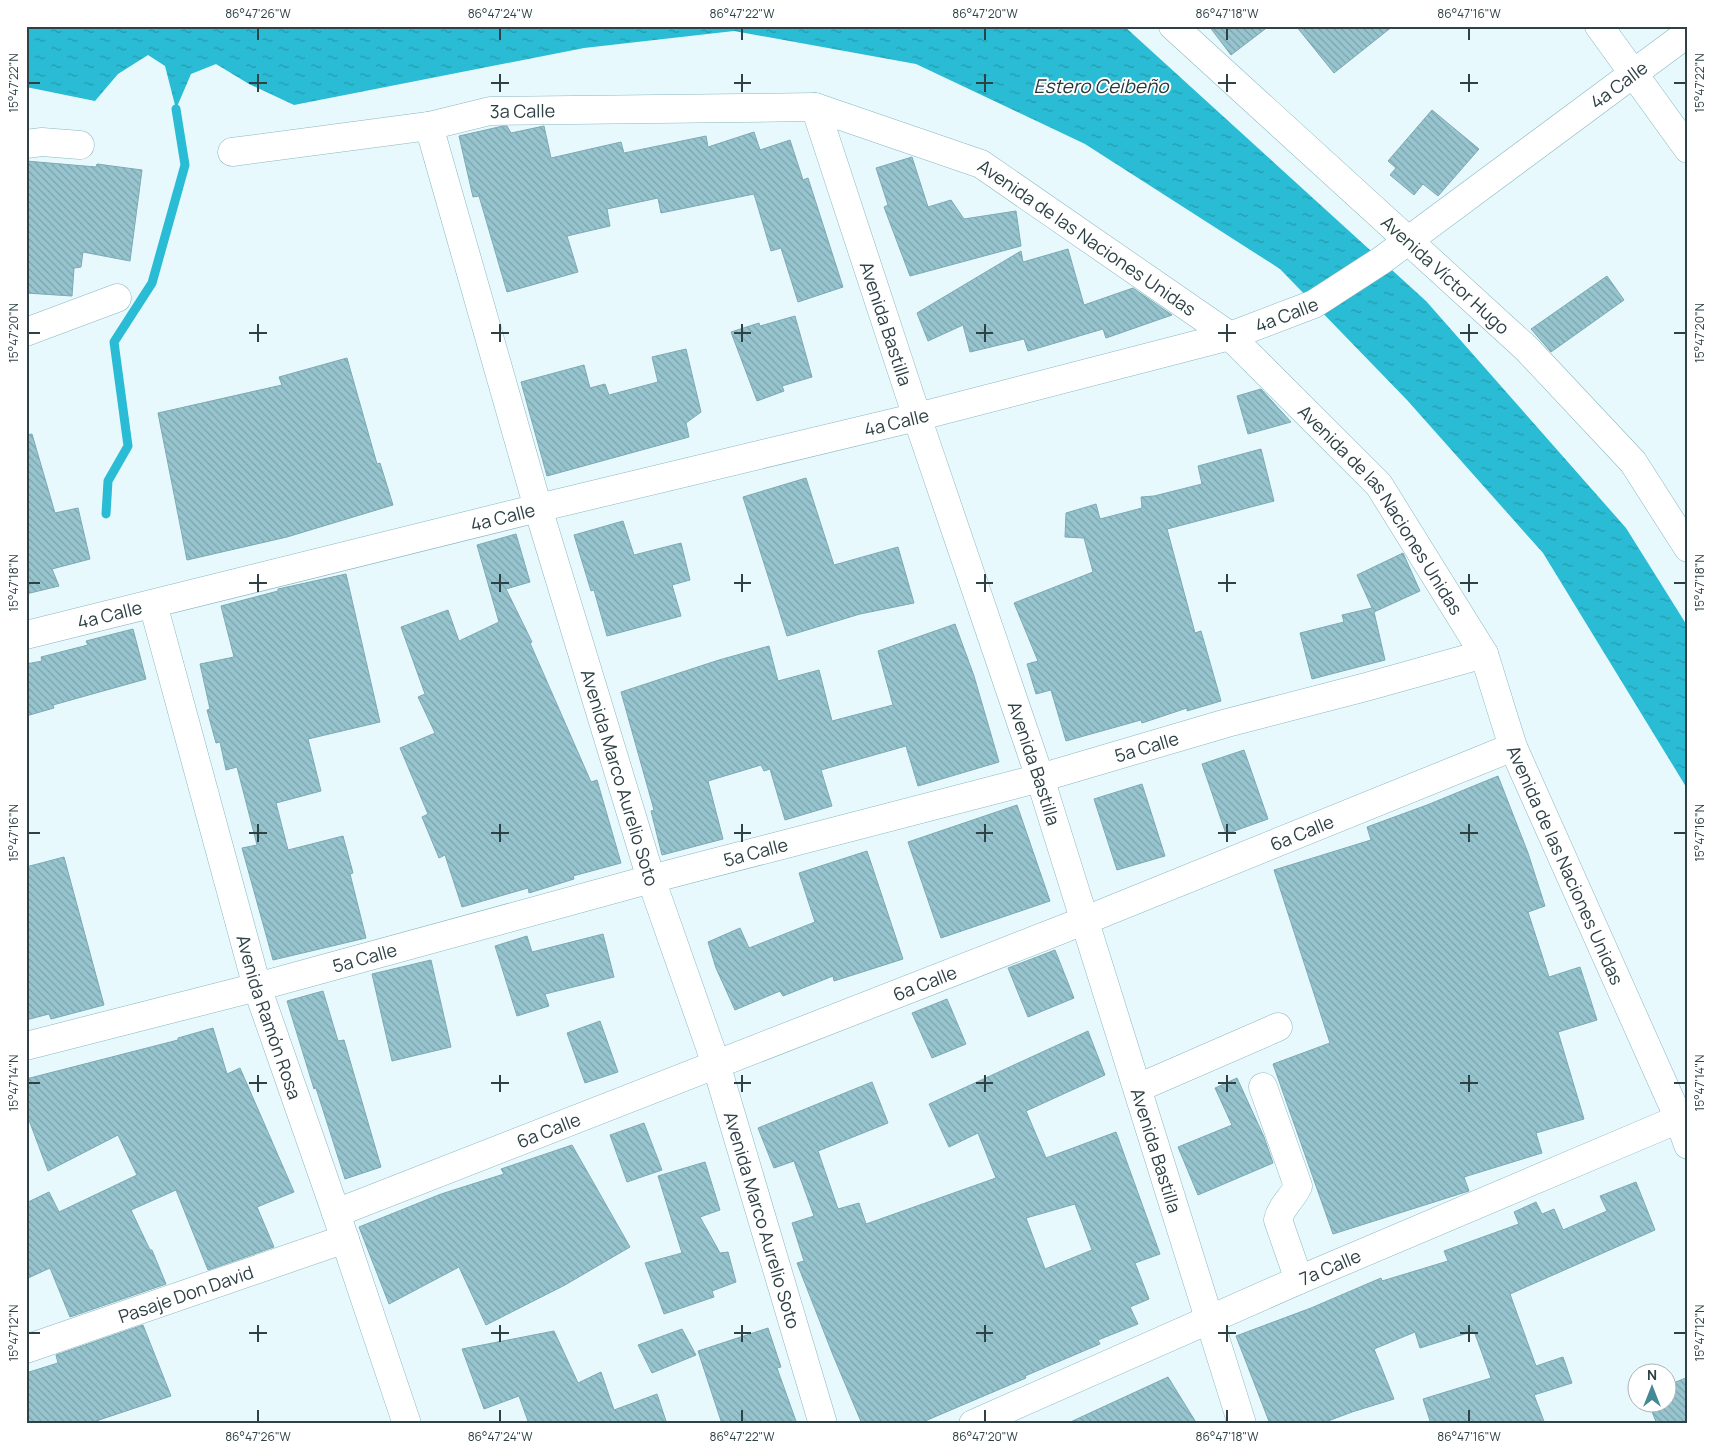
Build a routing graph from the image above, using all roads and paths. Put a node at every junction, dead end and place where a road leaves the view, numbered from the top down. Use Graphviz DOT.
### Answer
graph roads {
  1 [pos="1173,26"];
  2 [pos="1599,26"];
  3 [pos="1688,33"];
  4 [pos="1633,74"];
  5 [pos="815,107"];
  6 [pos="429,126"];
  7 [pos="26,144"];
  8 [pos="80,145"];
  9 [pos="1688,149"];
  10 [pos="232,152"];
  11 [pos="1409,242"];
  12 [pos="117,298"];
  13 [pos="26,332"];
  14 [pos="1230,336"];
  15 [pos="917,417"];
  16 [pos="538,508"];
  17 [pos="1688,548"];
  18 [pos="153,604"];
  19 [pos="26,635"];
  20 [pos="1484,654"];
  21 [pos="1513,747"];
  22 [pos="1040,778"];
  23 [pos="651,878"];
  24 [pos="1086,920"];
  25 [pos="256,987"];
  26 [pos="1278,1027"];
  27 [pos="26,1046"];
  28 [pos="716,1064"];
  29 [pos="1263,1087"];
  30 [pos="1138,1088"];
  31 [pos="1683,1117"];
  32 [pos="1688,1145"];
  33 [pos="336,1213"];
  34 [pos="345,1239"];
  35 [pos="1299,1280"];
  36 [pos="1209,1319"];
  37 [pos="26,1348"];
  38 [pos="407,1424"];
  39 [pos="824,1424"];
  40 [pos="973,1424"];
  41 [pos="1242,1424"];
  1 -- 11 [label="street, Avenida Víctor Hugo"];
  2 -- 4 [label="street"];
  3 -- 4 [label="street, 4a Calle"];
  4 -- 9 [label="street"];
  4 -- 11 [label="street, 4a Calle"];
  5 -- 6 [label="street, 3a Calle"];
  5 -- 14 [label="street, Avenida de las Naciones Unidas"];
  5 -- 15 [label="street, Avenida Bastilla"];
  6 -- 10 [label="street, 3a Calle"];
  6 -- 16 [label="street, Avenida Marco Aurelio Soto"];
  7 -- 8 [label="street"];
  11 -- 14 [label="street, 4a Calle"];
  11 -- 17 [label="street, Avenida Víctor Hugo"];
  12 -- 13 [label="street"];
  14 -- 15 [label="street, 4a Calle"];
  14 -- 20 [label="street, Avenida de las Naciones Unidas"];
  15 -- 16 [label="street, 4a Calle"];
  15 -- 22 [label="street, Avenida Bastilla"];
  16 -- 18 [label="street, 4a Calle"];
  16 -- 23 [label="street, Avenida Marco Aurelio Soto"];
  18 -- 19 [label="street, 4a Calle"];
  18 -- 25 [label="street, Avenida Ramón Rosa"];
  20 -- 21 [label="street, Avenida de las Naciones Unidas"];
  20 -- 22 [label="street, 5a Calle"];
  21 -- 24 [label="street, 6a Calle"];
  21 -- 31 [label="street, Avenida de las Naciones Unidas"];
  22 -- 23 [label="street, 5a Calle"];
  22 -- 24 [label="street, Avenida Bastilla"];
  23 -- 25 [label="street, 5a Calle"];
  23 -- 28 [label="street, Avenida Marco Aurelio Soto"];
  24 -- 28 [label="street, 6a Calle"];
  24 -- 30 [label="street, Avenida Bastilla"];
  25 -- 27 [label="street, 5a Calle"];
  25 -- 33 [label="street, Avenida Ramón Rosa"];
  26 -- 30 [label="street"];
  28 -- 33 [label="street, 6a Calle"];
  28 -- 39 [label="street, Avenida Marco Aurelio Soto"];
  29 -- 35 [label="street"];
  30 -- 36 [label="street, Avenida Bastilla"];
  31 -- 32 [label="street, Avenida de las Naciones Unidas"];
  31 -- 35 [label="street, 7a Calle"];
  33 -- 34 [label="street, Avenida Ramón Rosa"];
  34 -- 37 [label="street, Pasaje Don David"];
  34 -- 38 [label="street, Avenida Ramón Rosa"];
  35 -- 36 [label="street, 7a Calle"];
  36 -- 40 [label="street, 7a Calle"];
  36 -- 41 [label="street, Avenida Bastilla"];
}
